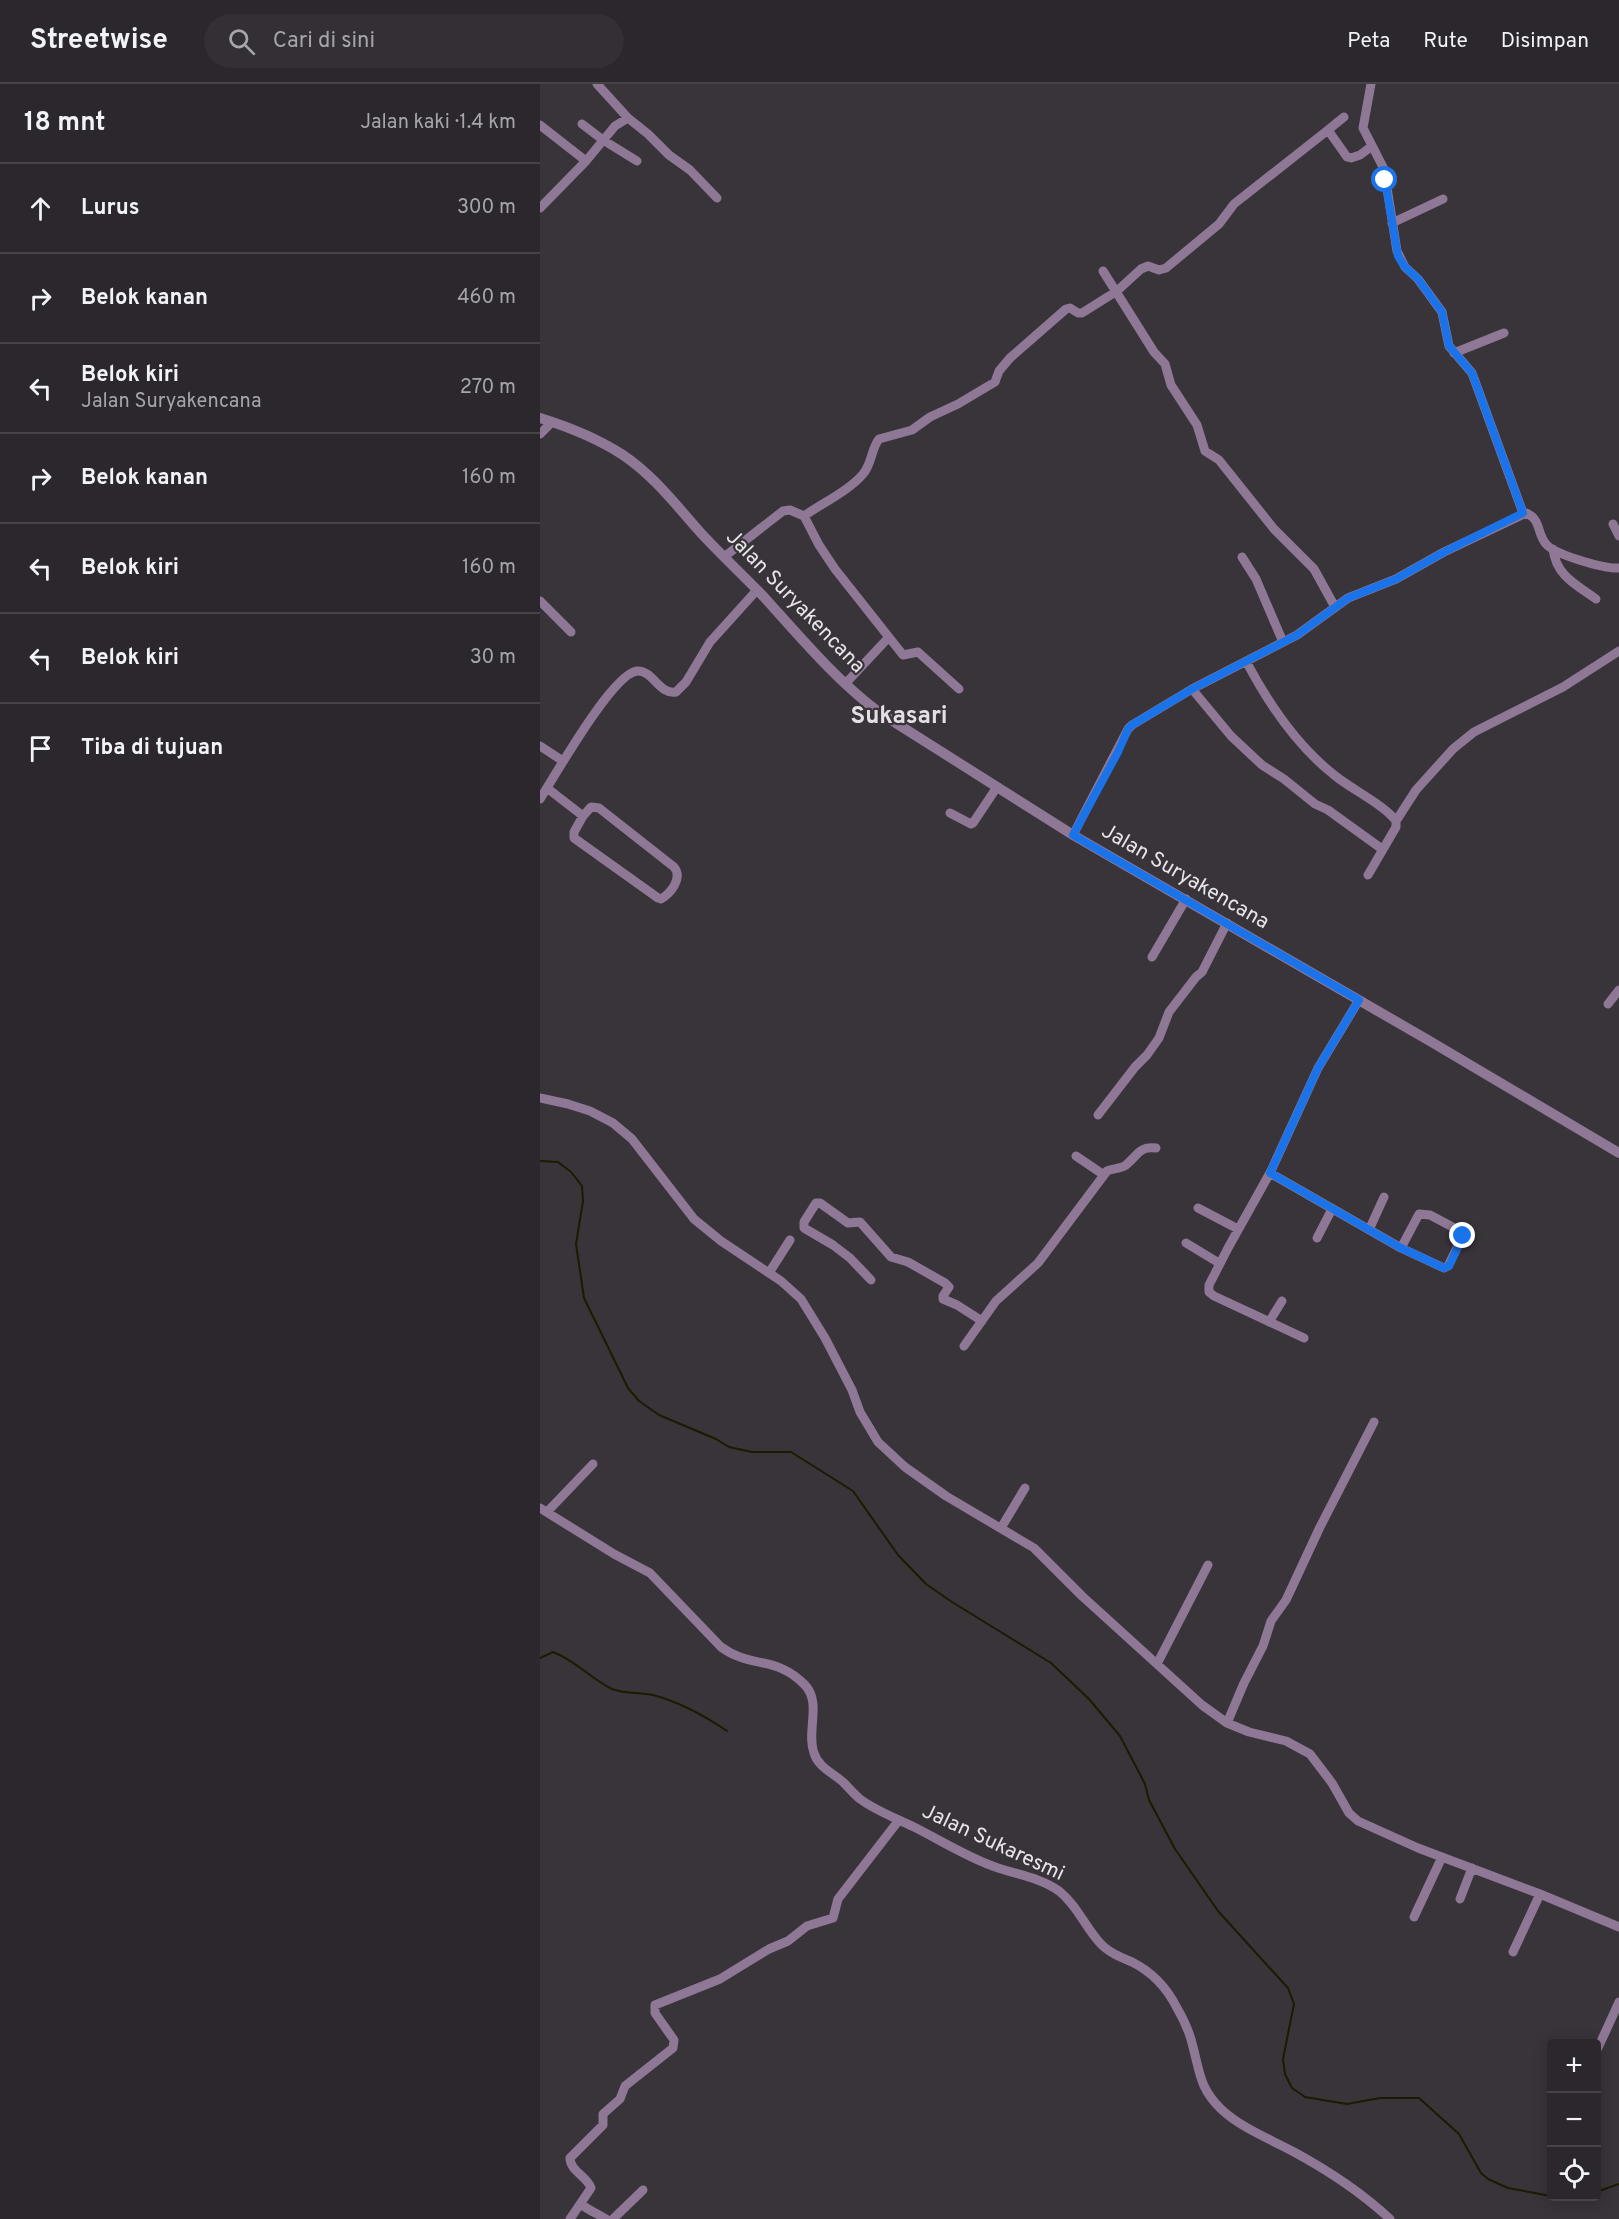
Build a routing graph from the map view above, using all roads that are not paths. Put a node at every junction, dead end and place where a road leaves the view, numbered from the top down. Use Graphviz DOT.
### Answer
graph roads {
  1 [pos="597,84"];
  2 [pos="1371,84"];
  3 [pos="1344,117"];
  4 [pos="628,118"];
  5 [pos="582,124"];
  6 [pos="540,125"];
  7 [pos="1328,130"];
  8 [pos="603,140"];
  9 [pos="1372,146"];
  10 [pos="586,161"];
  11 [pos="637,161"];
  12 [pos="717,198"];
  13 [pos="1443,199"];
  14 [pos="540,208"];
  15 [pos="1392,223"];
  16 [pos="1103,271"];
  17 [pos="1117,291"];
  18 [pos="1504,333"];
  19 [pos="1454,353"];
  20 [pos="540,418"];
  21 [pos="552,422"];
  22 [pos="540,434"];
  23 [pos="1523,513"];
  24 [pos="804,516"];
  25 [pos="1613,524"];
  26 [pos="1619,536"];
  27 [pos="1553,549"];
  28 [pos="724,557"];
  29 [pos="1242,557"];
  30 [pos="1619,568"];
  31 [pos="757,590"];
  32 [pos="1596,599"];
  33 [pos="540,601"];
  34 [pos="1335,607"];
  35 [pos="571,632"];
  36 [pos="889,638"];
  37 [pos="1283,642"];
  38 [pos="1619,651"];
  39 [pos="1245,661"];
  40 [pos="846,683"];
  41 [pos="959,689"];
  42 [pos="1192,689"];
  43 [pos="540,746"];
  44 [pos="563,761"];
  45 [pos="996,787"];
  46 [pos="547,788"];
  47 [pos="540,799"];
  48 [pos="950,813"];
  49 [pos="583,816"];
  50 [pos="1396,820"];
  51 [pos="1073,835"];
  52 [pos="1382,849"];
  53 [pos="1368,875"];
  54 [pos="1186,899"];
  55 [pos="1227,923"];
  56 [pos="1152,957"];
  57 [pos="1619,990"];
  58 [pos="1359,1000"];
  59 [pos="1608,1004"];
  60 [pos="540,1098"];
  61 [pos="1098,1115"];
  62 [pos="1156,1148"];
  63 [pos="1619,1153"];
  64 [pos="1076,1156"];
  65 [pos="1270,1173"];
  66 [pos="1104,1175"];
  67 [pos="1384,1197"];
  68 [pos="1198,1208"];
  69 [pos="1332,1209"];
  70 [pos="1238,1229"];
  71 [pos="1369,1230"];
  72 [pos="1317,1238"];
  73 [pos="790,1240"];
  74 [pos="1186,1243"];
  75 [pos="1401,1248"];
  76 [pos="1219,1263"];
  77 [pos="769,1273"];
  78 [pos="871,1280"];
  79 [pos="1282,1301"];
  80 [pos="982,1321"];
  81 [pos="1269,1322"];
  82 [pos="1304,1338"];
  83 [pos="964,1346"];
  84 [pos="1374,1422"];
  85 [pos="593,1464"];
  86 [pos="1025,1488"];
  87 [pos="543,1510"];
  88 [pos="1001,1528"];
  89 [pos="1208,1564"];
  90 [pos="1157,1664"];
  91 [pos="1227,1722"];
  92 [pos="899,1820"];
  93 [pos="1442,1857"];
  94 [pos="1472,1868"];
  95 [pos="1540,1894"];
  96 [pos="1460,1899"];
  97 [pos="1414,1917"];
  98 [pos="1619,1927"];
  99 [pos="1513,1952"];
  100 [pos="1619,2002"];
  101 [pos="1601,2041"];
  102 [pos="643,2190"];
  103 [pos="581,2204"];
  104 [pos="570,2219"];
  105 [pos="606,2219"];
  106 [pos="613,2219"];
  107 [pos="1390,2219"];
  1 -- 4 [label="street"];
  2 -- 9 [label="street"];
  3 -- 7 [label="street"];
  4 -- 8 [label="street"];
  4 -- 12 [label="street"];
  5 -- 8 [label="street"];
  6 -- 10 [label="street"];
  7 -- 9 [label="street"];
  7 -- 17 [label="street"];
  8 -- 10 [label="street"];
  8 -- 11 [label="street"];
  9 -- 15 [label="street"];
  10 -- 14 [label="street"];
  13 -- 15 [label="street"];
  15 -- 19 [label="street"];
  16 -- 17 [label="street"];
  17 -- 24 [label="street"];
  17 -- 34 [label="street"];
  18 -- 19 [label="street"];
  19 -- 23 [label="street"];
  20 -- 21 [label="street, Jalan Suryakencana"];
  21 -- 22 [label="street"];
  21 -- 28 [label="street, Jalan Suryakencana"];
  23 -- 27 [label="street"];
  23 -- 34 [label="street"];
  24 -- 28 [label="street"];
  24 -- 36 [label="street"];
  25 -- 26 [label="street"];
  27 -- 30 [label="street"];
  27 -- 32 [label="street"];
  28 -- 31 [label="street, Jalan Suryakencana"];
  29 -- 37 [label="street"];
  31 -- 40 [label="street, Jalan Suryakencana"];
  31 -- 44 [label="street"];
  33 -- 35 [label="street"];
  34 -- 37 [label="street"];
  36 -- 40 [label="street"];
  36 -- 41 [label="street"];
  37 -- 39 [label="street"];
  38 -- 50 [label="street"];
  39 -- 42 [label="street"];
  39 -- 50 [label="street"];
  40 -- 45 [label="street, Jalan Suryakencana"];
  42 -- 51 [label="street"];
  42 -- 52 [label="street"];
  43 -- 44 [label="street"];
  44 -- 46 [label="street"];
  45 -- 48 [label="street"];
  45 -- 51 [label="street, Jalan Suryakencana"];
  46 -- 47 [label="street"];
  46 -- 49 [label="street"];
  49 -- 49 [label="street"];
  50 -- 52 [label="street"];
  51 -- 54 [label="street, Jalan Suryakencana"];
  52 -- 53 [label="street"];
  54 -- 55 [label="street, Jalan Suryakencana"];
  54 -- 56 [label="street"];
  55 -- 58 [label="street, Jalan Suryakencana"];
  55 -- 61 [label="street"];
  57 -- 59 [label="street"];
  58 -- 63 [label="street, Jalan Suryakencana"];
  58 -- 65 [label="street"];
  60 -- 77 [label="street"];
  62 -- 66 [label="street"];
  64 -- 66 [label="street"];
  65 -- 69 [label="street"];
  65 -- 70 [label="street"];
  66 -- 80 [label="street"];
  67 -- 71 [label="street"];
  68 -- 70 [label="street"];
  69 -- 71 [label="street"];
  69 -- 72 [label="street"];
  70 -- 76 [label="street"];
  71 -- 75 [label="street"];
  73 -- 77 [label="street"];
  74 -- 76 [label="street"];
  75 -- 75 [label="street"];
  76 -- 81 [label="street"];
  77 -- 88 [label="street"];
  78 -- 80 [label="street"];
  79 -- 81 [label="street"];
  80 -- 83 [label="street"];
  81 -- 82 [label="street"];
  84 -- 91 [label="street"];
  85 -- 87 [label="street"];
  86 -- 88 [label="street"];
  87 -- 92 [label="street, Jalan Sukaresmi"];
  88 -- 90 [label="street"];
  89 -- 90 [label="street"];
  90 -- 91 [label="street"];
  91 -- 93 [label="street"];
  92 -- 103 [label="street"];
  92 -- 107 [label="street, Jalan Sukaresmi"];
  93 -- 94 [label="street"];
  93 -- 97 [label="street"];
  94 -- 95 [label="street"];
  94 -- 96 [label="street"];
  95 -- 98 [label="street"];
  95 -- 99 [label="street"];
  100 -- 101 [label="street"];
  102 -- 106 [label="street"];
  103 -- 104 [label="street"];
  103 -- 105 [label="street"];
}
